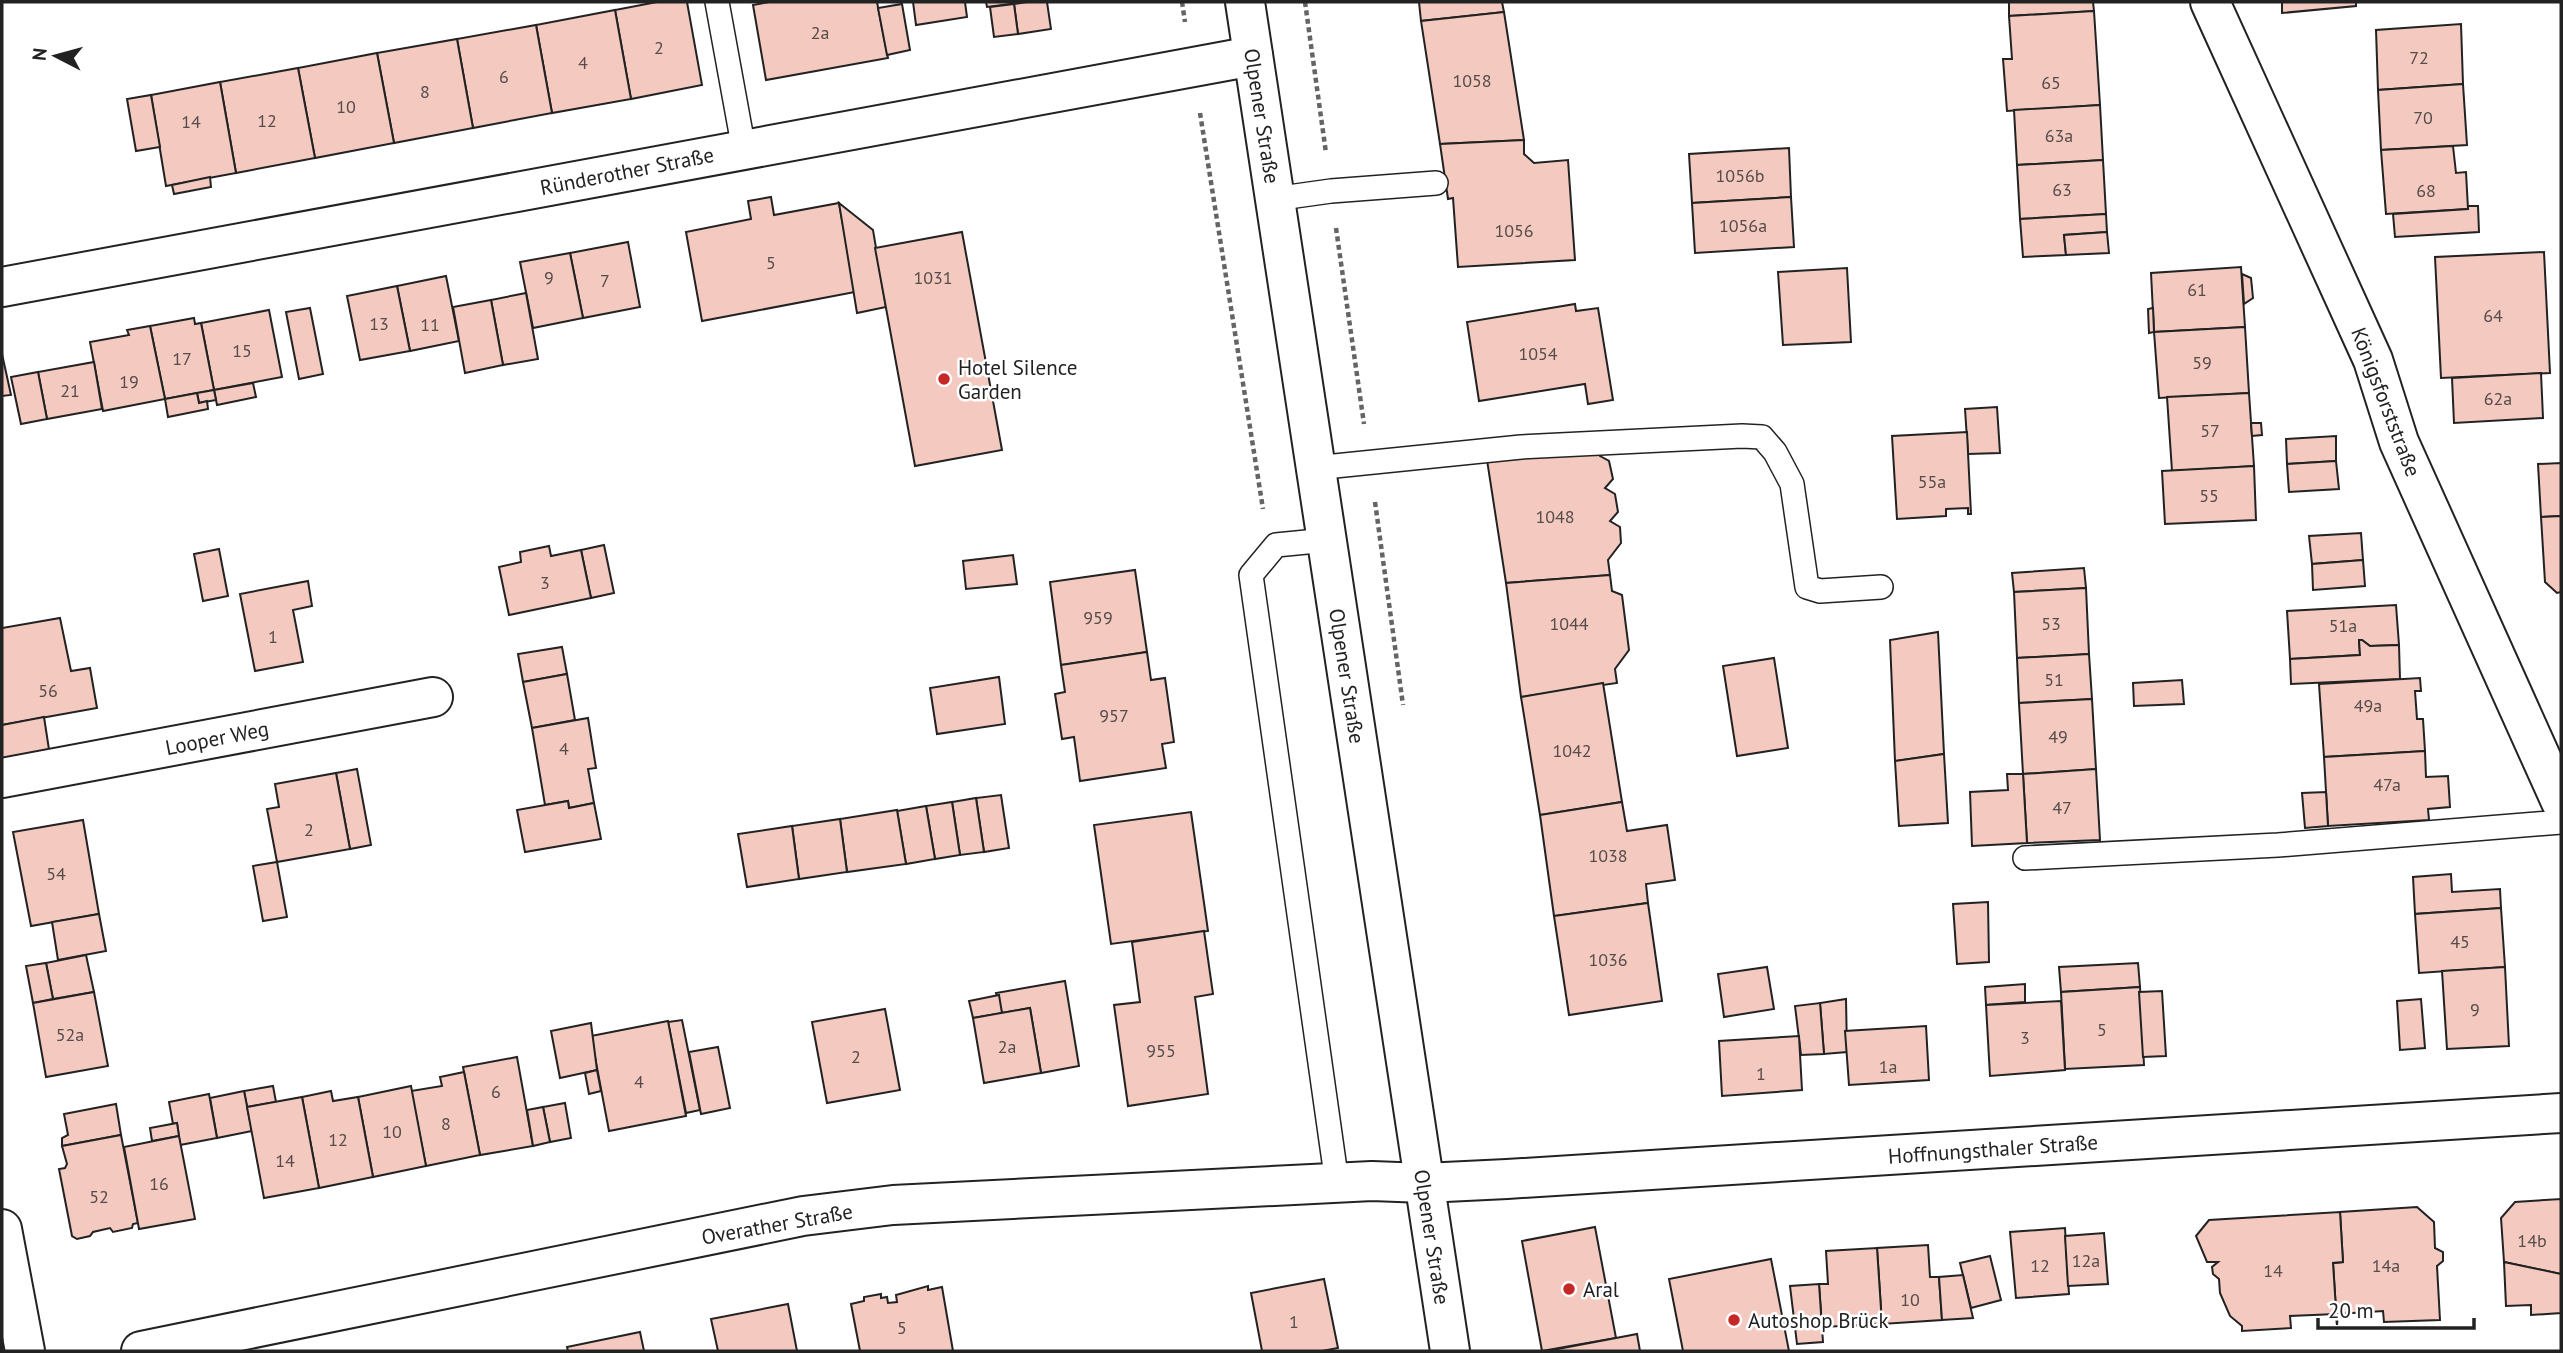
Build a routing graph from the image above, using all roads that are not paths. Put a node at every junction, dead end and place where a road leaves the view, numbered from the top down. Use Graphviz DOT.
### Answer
graph roads {
  1 [pos="718,2"];
  2 [pos="1245,2"];
  3 [pos="2210,2"];
  4 [pos="1253,56"];
  5 [pos="744,150"];
  6 [pos="1436,183"];
  7 [pos="1274,199"];
  8 [pos="2,288"];
  9 [pos="1315,468"];
  10 [pos="1327,540"];
  11 [pos="1881,587"];
  12 [pos="433,697"];
  13 [pos="2,778"];
  14 [pos="2561,802"];
  15 [pos="2561,822"];
  16 [pos="2025,858"];
  17 [pos="2561,1113"];
  18 [pos="1337,1183"];
  19 [pos="1424,1183"];
  20 [pos="2,1228"];
  21 [pos="25,1351"];
  22 [pos="141,1351"];
  23 [pos="1450,1351"];
  1 -- 5 [label="lane"];
  2 -- 4 [label="street, Olpener Straße"];
  3 -- 14 [label="street, Königsforststraße"];
  4 -- 5 [label="street, Ründerother Straße"];
  4 -- 7 [label="street, Olpener Straße"];
  5 -- 8 [label="street, Ründerother Straße"];
  6 -- 7 [label="lane"];
  7 -- 9 [label="street, Olpener Straße"];
  9 -- 10 [label="street, Olpener Straße"];
  9 -- 11 [label="lane"];
  10 -- 18 [label="lane"];
  10 -- 19 [label="street, Olpener Straße"];
  12 -- 13 [label="street, Looper Weg"];
  15 -- 16 [label="lane"];
  17 -- 19 [label="street, Hoffnungsthaler Straße"];
  18 -- 19 [label="street, Overather Straße"];
  18 -- 22 [label="street, Overather Straße"];
  19 -- 23 [label="street, Olpener Straße"];
  20 -- 21 [label="street"];
}
